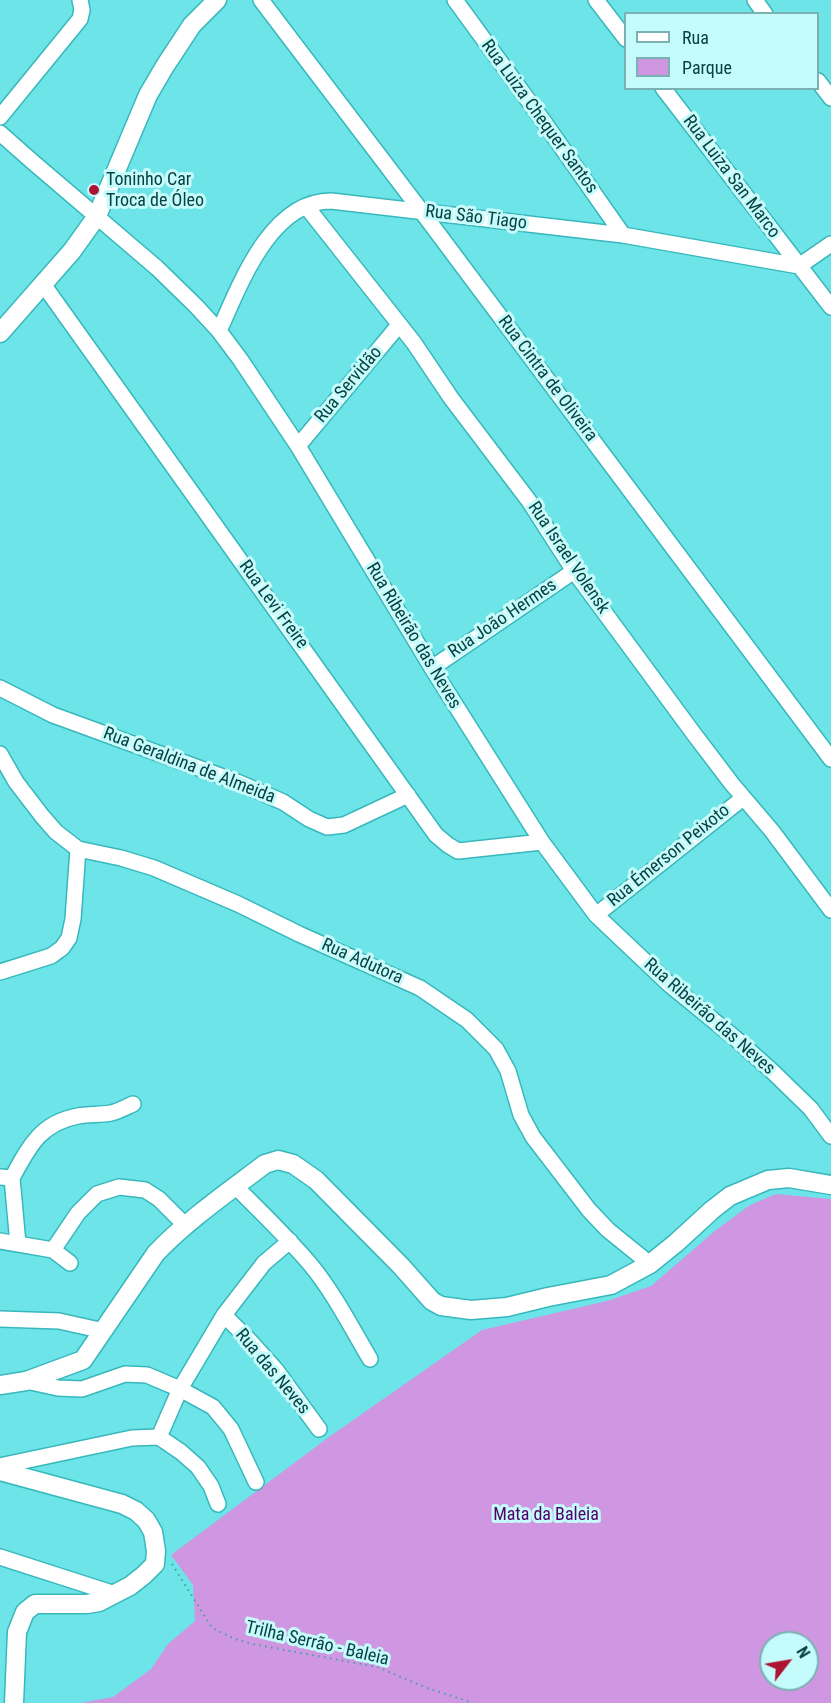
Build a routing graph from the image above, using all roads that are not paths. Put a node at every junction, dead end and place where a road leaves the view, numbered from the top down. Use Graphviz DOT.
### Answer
graph roads {
  1 [pos="80,0"];
  2 [pos="217,0"];
  3 [pos="261,0"];
  4 [pos="455,0"];
  5 [pos="596,0"];
  6 [pos="624,36"];
  7 [pos="819,82"];
  8 [pos="665,90"];
  9 [pos="831,98"];
  10 [pos="0,117"];
  11 [pos="0,132"];
  12 [pos="306,206"];
  13 [pos="422,212"];
  14 [pos="97,216"];
  15 [pos="623,235"];
  16 [pos="831,244"];
  17 [pos="799,266"];
  18 [pos="43,284"];
  19 [pos="831,307"];
  20 [pos="399,325"];
  21 [pos="219,331"];
  22 [pos="0,333"];
  23 [pos="298,446"];
  24 [pos="574,571"];
  25 [pos="432,668"];
  26 [pos="0,688"];
  27 [pos="0,754"];
  28 [pos="831,759"];
  29 [pos="408,795"];
  30 [pos="743,798"];
  31 [pos="542,842"];
  32 [pos="78,849"];
  33 [pos="831,910"];
  34 [pos="596,915"];
  35 [pos="0,972"];
  36 [pos="133,1104"];
  37 [pos="831,1136"];
  38 [pos="6,1178"];
  39 [pos="831,1185"];
  40 [pos="236,1187"];
  41 [pos="185,1225"];
  42 [pos="0,1240"];
  43 [pos="290,1241"];
  44 [pos="18,1244"];
  45 [pos="53,1250"];
  46 [pos="70,1263"];
  47 [pos="650,1264"];
  48 [pos="224,1316"];
  49 [pos="0,1319"];
  50 [pos="104,1331"];
  51 [pos="370,1359"];
  52 [pos="26,1381"];
  53 [pos="0,1385"];
  54 [pos="180,1389"];
  55 [pos="319,1429"];
  56 [pos="159,1437"];
  57 [pos="0,1466"];
  58 [pos="0,1471"];
  59 [pos="256,1482"];
  60 [pos="218,1504"];
  61 [pos="0,1557"];
  62 [pos="115,1594"];
  63 [pos="14,1703"];
  1 -- 10 [label="street"];
  2 -- 14 [label="street"];
  3 -- 13 [label="street, Rua Cintra de Oliveira"];
  4 -- 15 [label="street, Rua Luiza Chequer Santos"];
  5 -- 6 [label="street"];
  7 -- 9 [label="street"];
  8 -- 17 [label="street, Rua Luiza San Marco"];
  11 -- 14 [label="street, Rua Ribeirão das Neves"];
  12 -- 13 [label="street, Rua São Tiago"];
  12 -- 20 [label="street, Rua Israel Volensk"];
  12 -- 21 [label="street, Rua São Tiago"];
  13 -- 15 [label="street, Rua São Tiago"];
  13 -- 28 [label="street, Rua Cintra de Oliveira"];
  14 -- 18 [label="street"];
  14 -- 21 [label="street, Rua Ribeirão das Neves"];
  15 -- 17 [label="street, Rua São Tiago"];
  16 -- 17 [label="street"];
  17 -- 19 [label="street, Rua Luiza San Marco"];
  18 -- 22 [label="street"];
  18 -- 29 [label="street, Rua Levi Freire"];
  20 -- 23 [label="street, Rua Servidão"];
  20 -- 24 [label="street, Rua Israel Volensk"];
  21 -- 23 [label="street, Rua Ribeirão das Neves"];
  23 -- 25 [label="street, Rua Ribeirão das Neves"];
  24 -- 25 [label="street, Rua João Hermes"];
  24 -- 30 [label="street, Rua Israel Volensk"];
  25 -- 31 [label="street, Rua Ribeirão das Neves"];
  26 -- 29 [label="street, Rua Geraldina de Almeida"];
  27 -- 32 [label="street, Rua Adutora"];
  29 -- 31 [label="street, Rua Levi Freire"];
  30 -- 33 [label="street, Rua Israel Volensk"];
  30 -- 34 [label="street, Rua Émerson Peixoto"];
  31 -- 34 [label="street, Rua Ribeirão das Neves"];
  32 -- 35 [label="street"];
  32 -- 47 [label="street, Rua Adutora"];
  34 -- 37 [label="street, Rua Ribeirão das Neves"];
  36 -- 38 [label="street"];
  38 -- 44 [label="street"];
  39 -- 47 [label="street"];
  40 -- 41 [label="street"];
  40 -- 43 [label="street"];
  40 -- 47 [label="street"];
  41 -- 45 [label="street"];
  41 -- 50 [label="street"];
  42 -- 44 [label="street"];
  43 -- 48 [label="street"];
  43 -- 51 [label="street"];
  44 -- 45 [label="street"];
  45 -- 46 [label="street"];
  48 -- 54 [label="street"];
  48 -- 55 [label="street, Rua das Neves"];
  49 -- 50 [label="street"];
  50 -- 52 [label="street"];
  52 -- 53 [label="street"];
  52 -- 54 [label="street"];
  54 -- 56 [label="street"];
  54 -- 59 [label="street"];
  56 -- 57 [label="street"];
  56 -- 60 [label="street"];
  58 -- 62 [label="street"];
  61 -- 62 [label="street"];
  62 -- 63 [label="street"];
}
